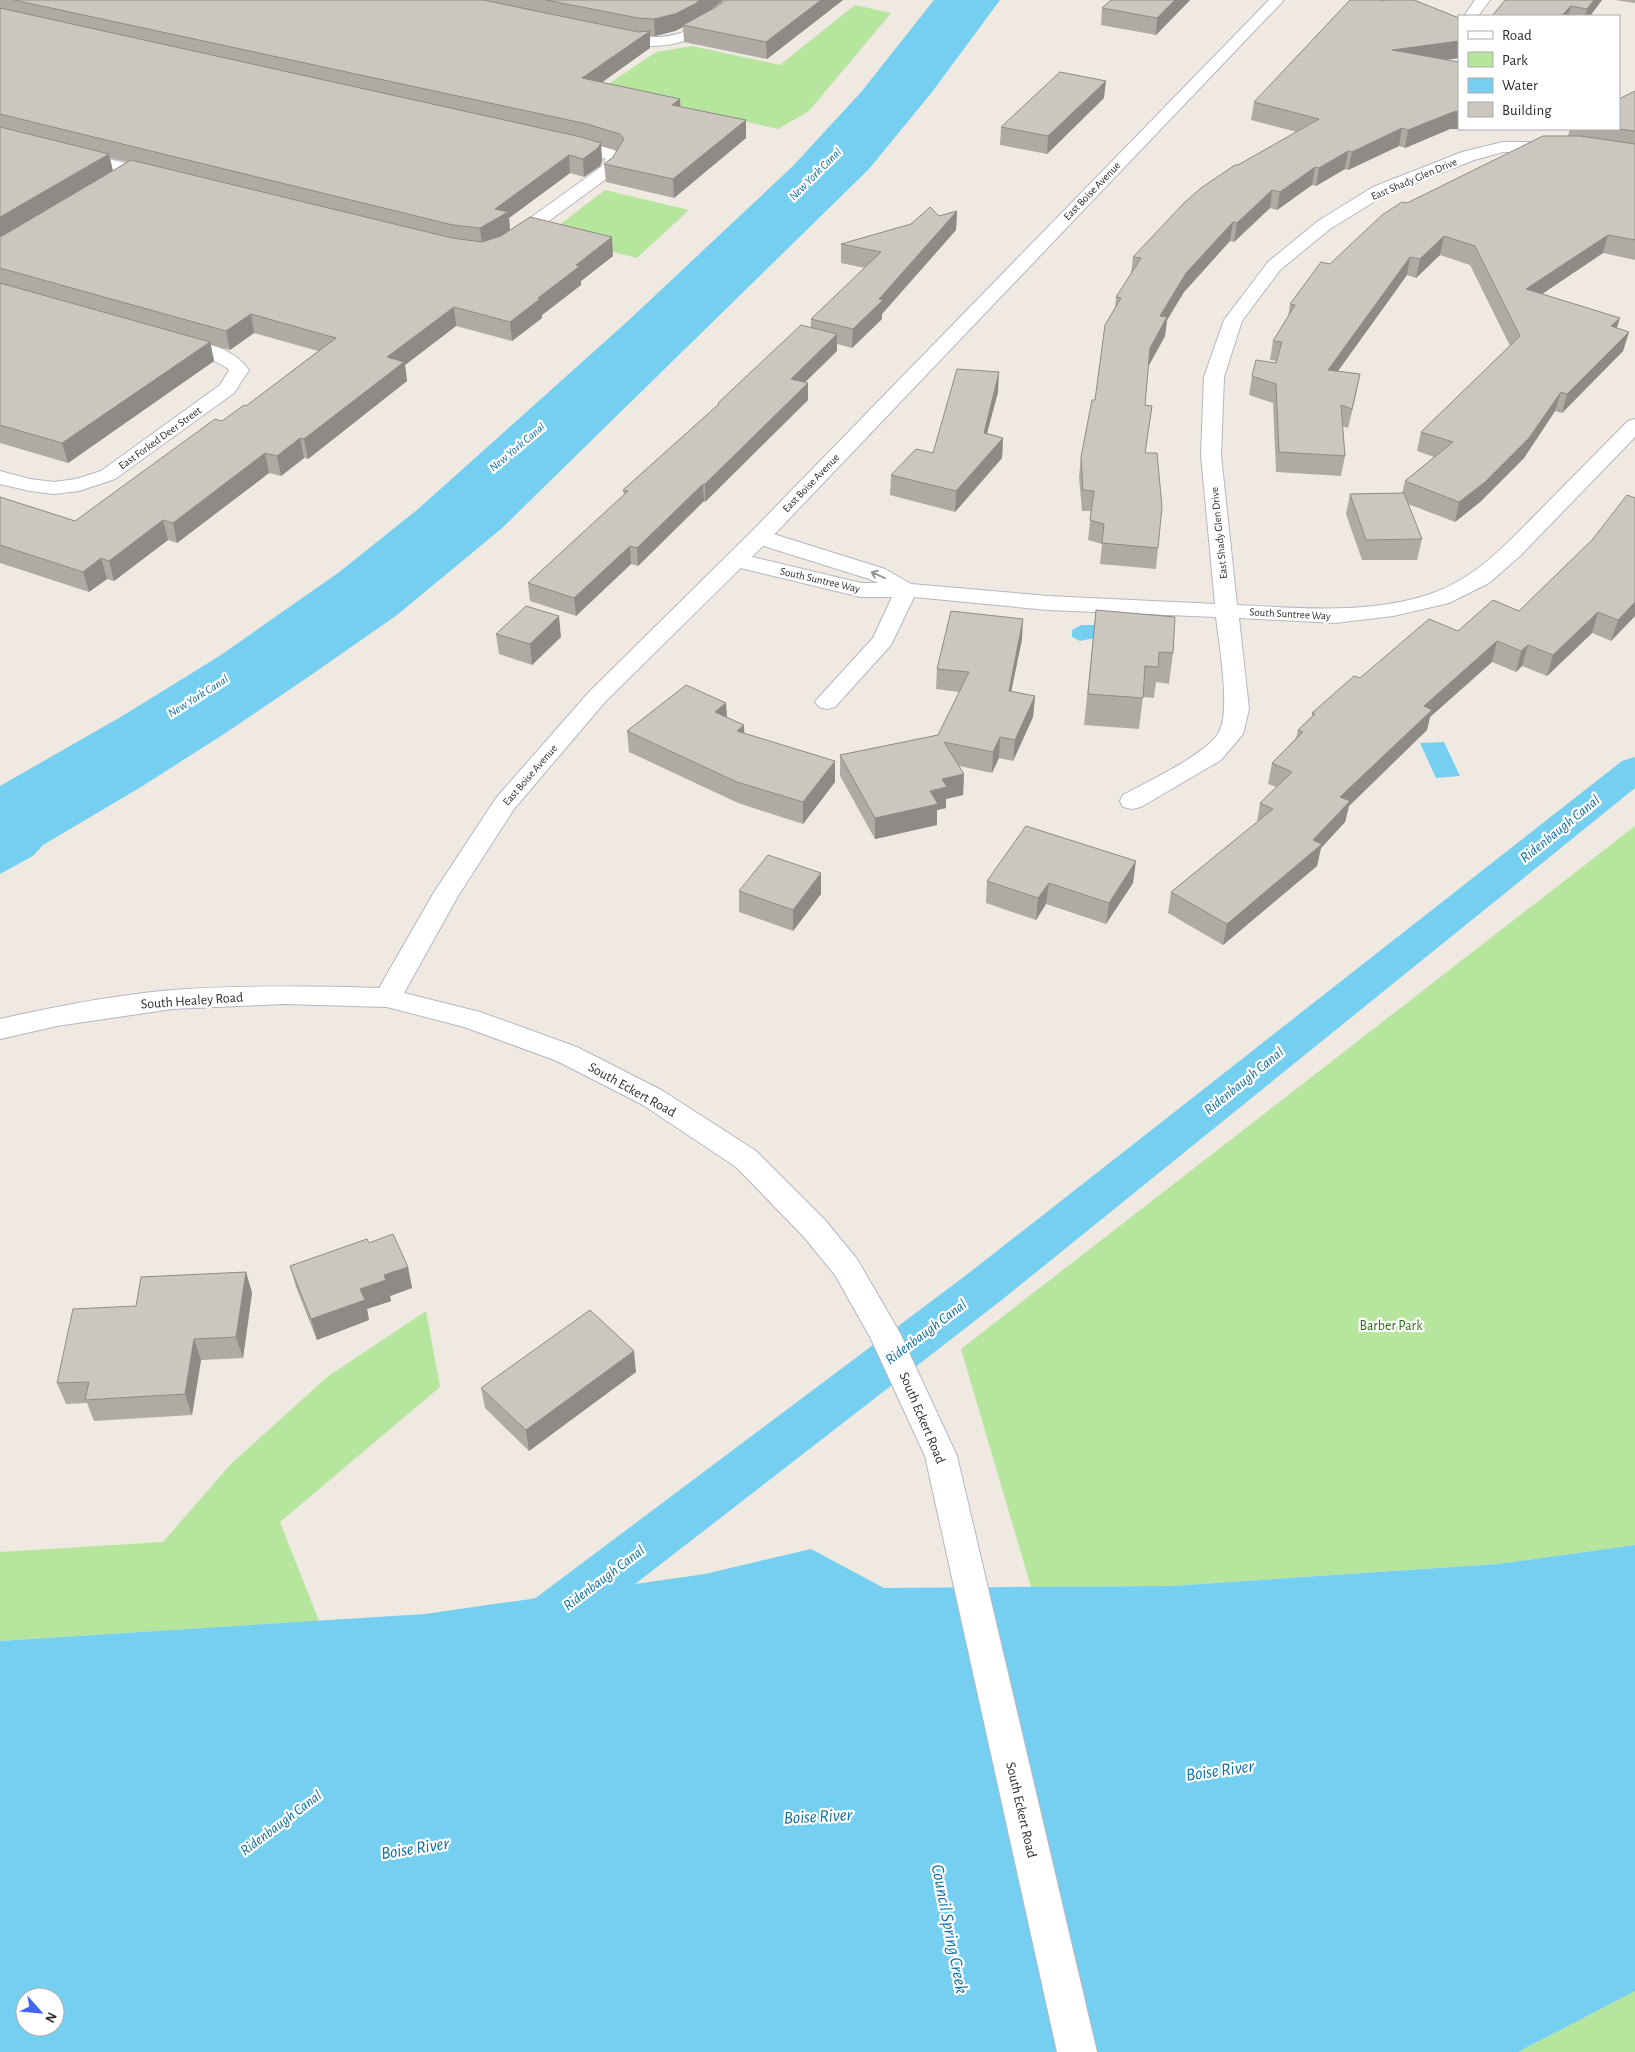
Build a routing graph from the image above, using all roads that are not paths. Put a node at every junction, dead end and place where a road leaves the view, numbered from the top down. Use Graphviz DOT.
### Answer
graph roads {
  1 [pos="737,0"];
  2 [pos="1277,0"];
  3 [pos="602,35"];
  4 [pos="550,140"];
  5 [pos="57,151"];
  6 [pos="1635,156"];
  7 [pos="132,170"];
  8 [pos="170,179"];
  9 [pos="112,182"];
  10 [pos="496,249"];
  11 [pos="162,338"];
  12 [pos="1635,425"];
  13 [pos="0,477"];
  14 [pos="759,537"];
  15 [pos="736,560"];
  16 [pos="906,590"];
  17 [pos="1227,611"];
  18 [pos="827,702"];
  19 [pos="1132,801"];
  20 [pos="387,998"];
  21 [pos="0,1029"];
  22 [pos="1077,2052"];
  1 -- 3 [label="street"];
  2 -- 14 [label="street, East Boise Avenue"];
  4 -- 10 [label="street"];
  5 -- 7 [label="street"];
  6 -- 17 [label="street, East Shady Glen Drive"];
  7 -- 8 [label="street"];
  7 -- 9 [label="street"];
  11 -- 13 [label="street, East Forked Deer Street"];
  12 -- 17 [label="street, South Suntree Way"];
  14 -- 15 [label="street, East Boise Avenue"];
  16 -- 14 [label="street, South Suntree Way, one-way"];
  15 -- 16 [label="street, South Suntree Way"];
  15 -- 20 [label="street, East Boise Avenue"];
  16 -- 17 [label="street, South Suntree Way"];
  16 -- 18 [label="street"];
  17 -- 19 [label="street, East Shady Glen Drive"];
  20 -- 21 [label="street, South Healey Road"];
  20 -- 22 [label="street, South Eckert Road"];
}
